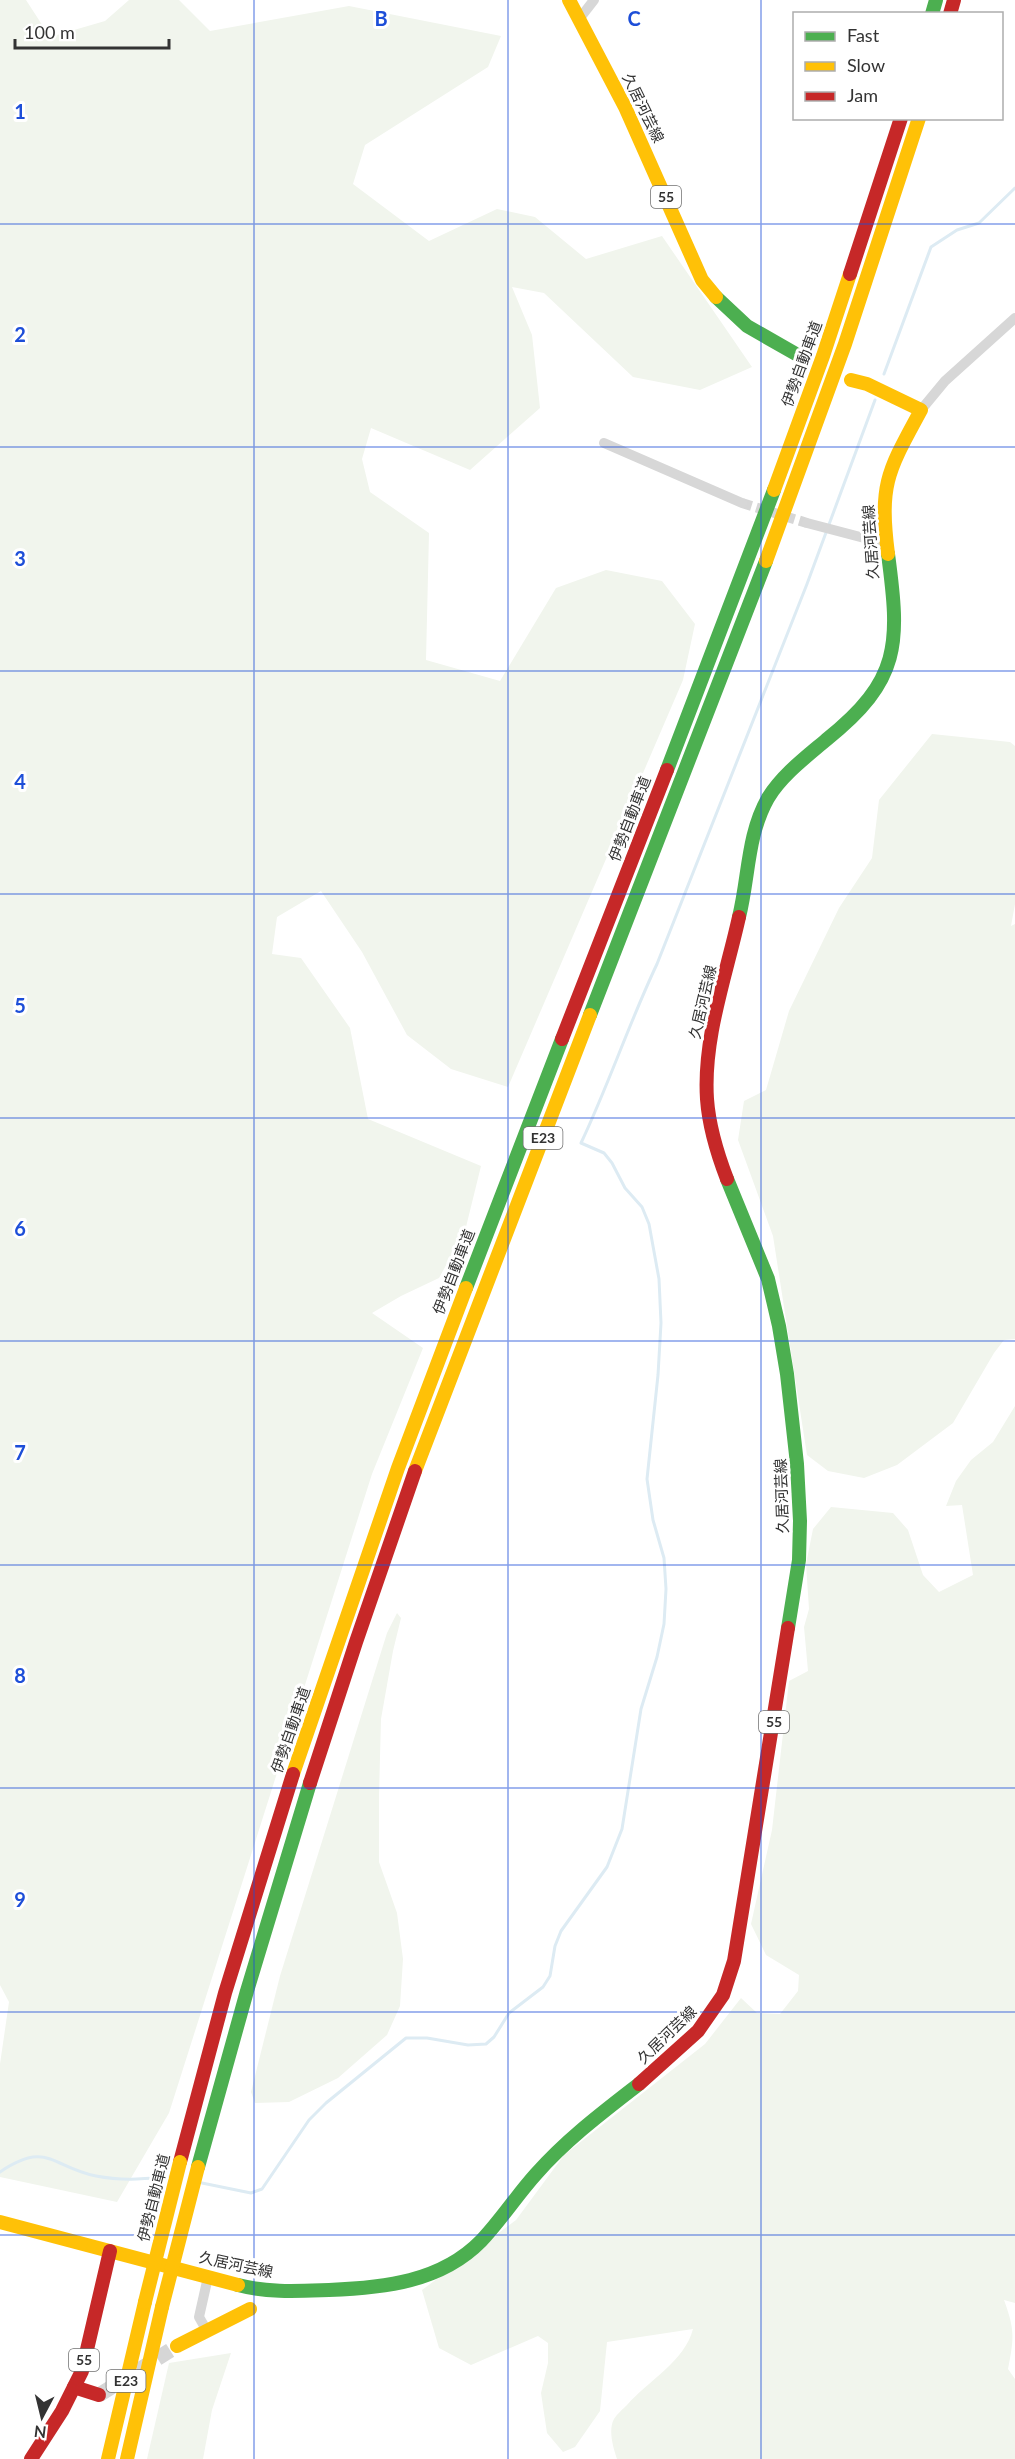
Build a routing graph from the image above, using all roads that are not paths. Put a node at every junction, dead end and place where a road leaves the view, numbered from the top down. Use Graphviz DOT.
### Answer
graph roads {
  1 [pos="569,0"];
  2 [pos="594,0"];
  3 [pos="580,18"];
  4 [pos="900,120"];
  5 [pos="918,120"];
  6 [pos="1015,318"];
  7 [pos="803,358"];
  8 [pos="850,380"];
  9 [pos="921,410"];
  10 [pos="604,443"];
  11 [pos="742,503"];
  12 [pos="807,523"];
  13 [pos="887,544"];
  14 [pos="0,2222"];
  15 [pos="110,2251"];
  16 [pos="208,2277"];
  17 [pos="250,2309"];
  18 [pos="207,2331"];
  19 [pos="177,2346"];
  20 [pos="74,2387"];
  21 [pos="99,2395"];
  22 [pos="31,2459"];
  23 [pos="108,2459"];
  24 [pos="127,2459"];
  1 -- 3 [label="main road, 久居河芸線 / 55"];
  2 -- 3 [label="street"];
  3 -- 7 [label="main road, 久居河芸線 / 55"];
  4 -- 23 [label="main road, 伊勢自動車道 / E23, bridge"];
  5 -- 24 [label="main road, E23, bridge"];
  6 -- 9 [label="street"];
  8 -- 9 [label="main road"];
  9 -- 13 [label="main road, 久居河芸線 / 55"];
  10 -- 11 [label="street"];
  12 -- 13 [label="street"];
  13 -- 16 [label="main road, 久居河芸線 / 55"];
  14 -- 15 [label="main road, 久居河芸線 / 55"];
  15 -- 16 [label="main road, 久居河芸線 / 55"];
  15 -- 20 [label="main road, 55"];
  16 -- 18 [label="street"];
  17 -- 18 [label="main road"];
  18 -- 19 [label="main road"];
  20 -- 21 [label="main road"];
  20 -- 22 [label="main road, 55"];
}
